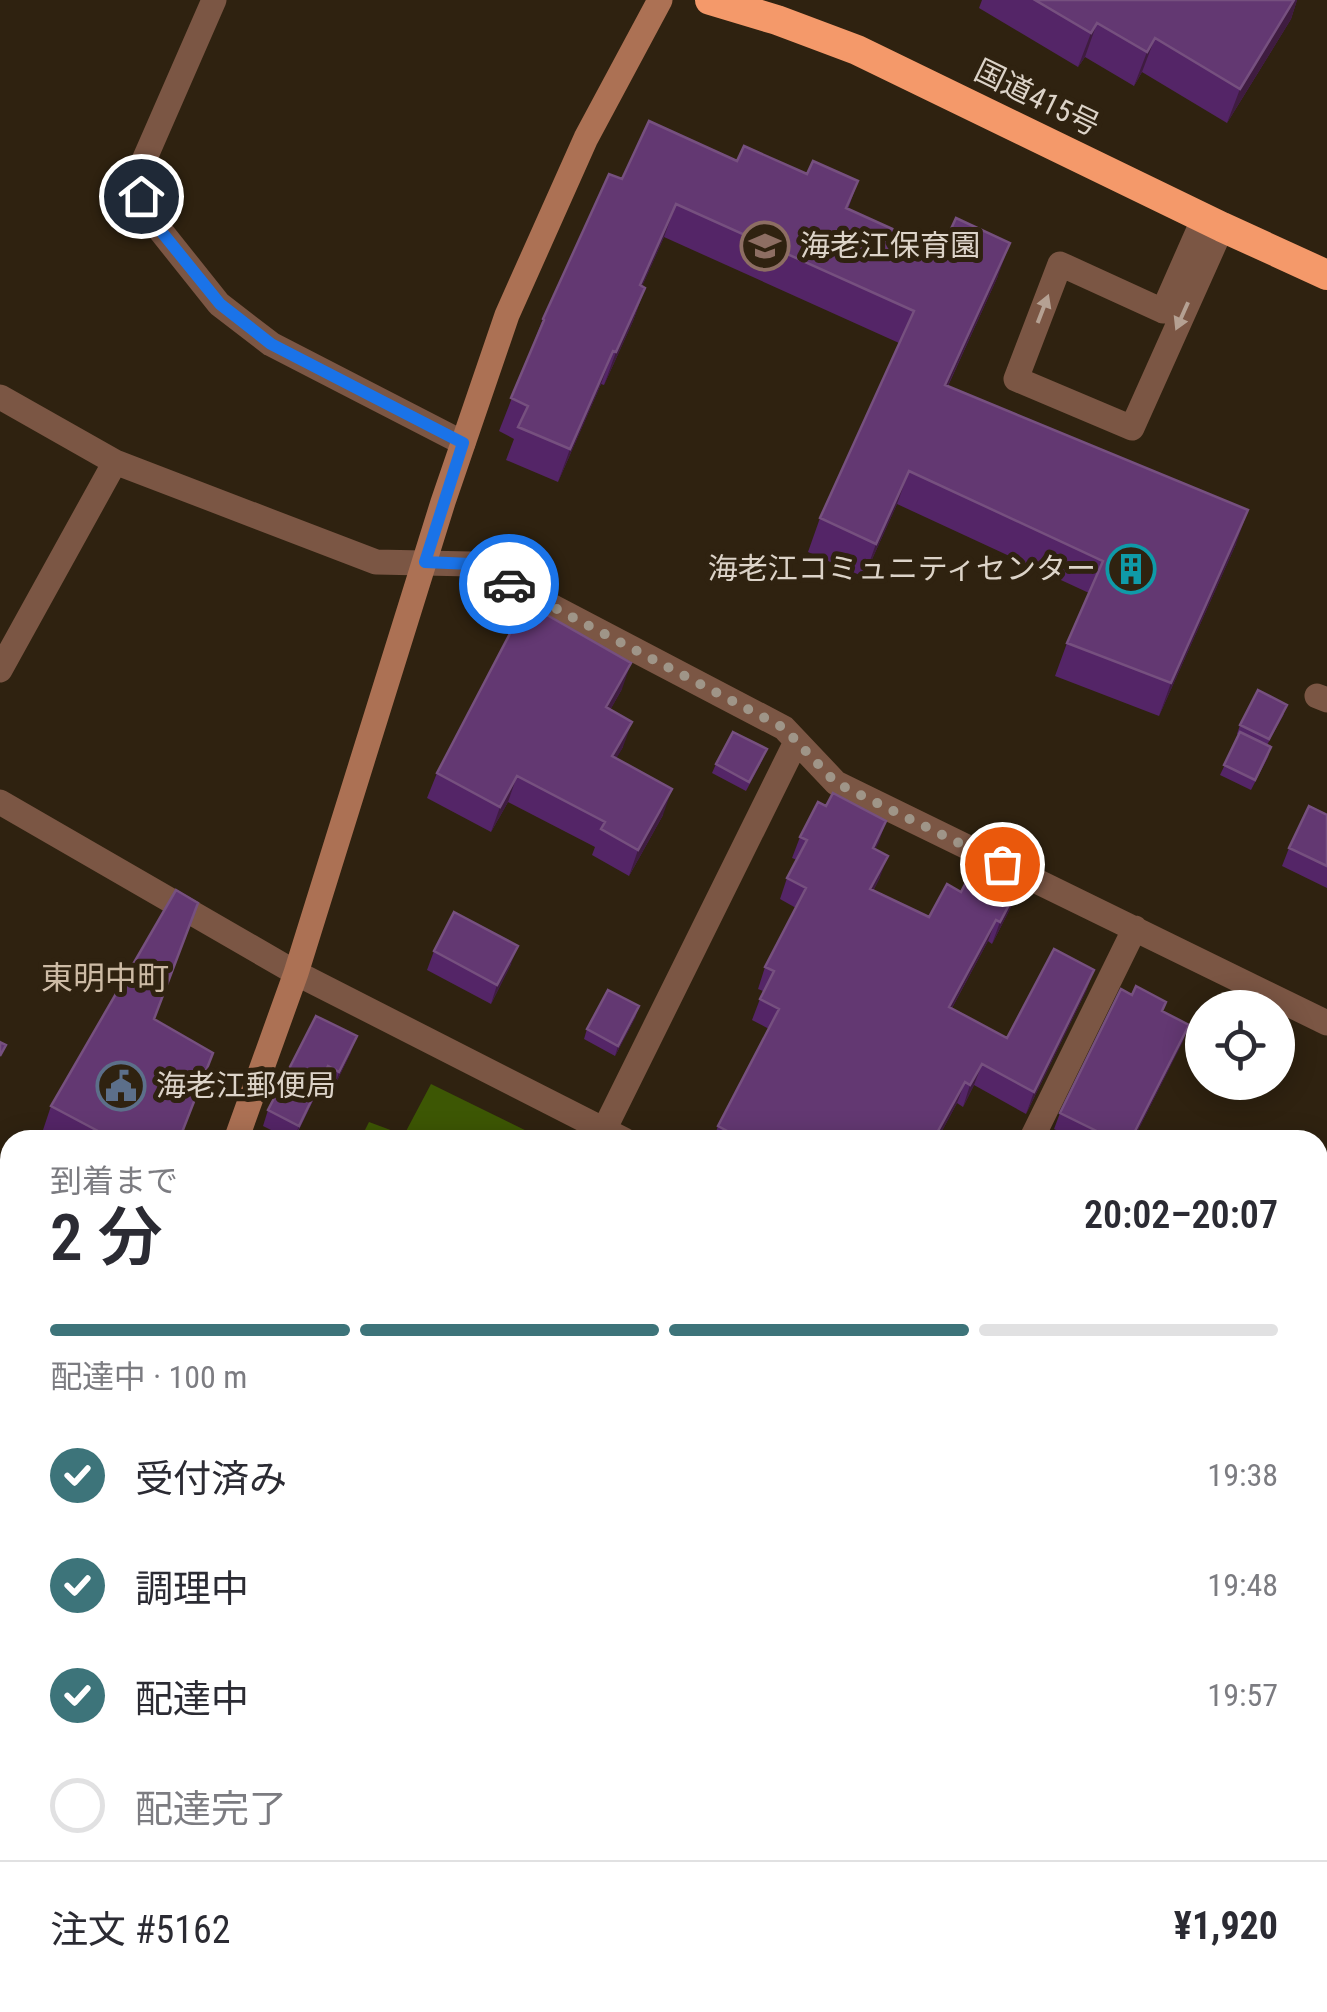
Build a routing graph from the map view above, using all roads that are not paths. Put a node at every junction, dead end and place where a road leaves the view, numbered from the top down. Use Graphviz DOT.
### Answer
graph roads {
  1 [pos="214,0"];
  2 [pos="660,0"];
  3 [pos="710,0"];
  4 [pos="782,10"];
  5 [pos="1213,222"];
  6 [pos="1327,275"];
  7 [pos="0,397"];
  8 [pos="463,443"];
  9 [pos="115,462"];
  10 [pos="425,562"];
  11 [pos="0,670"];
  12 [pos="796,742"];
  13 [pos="0,802"];
  14 [pos="1135,928"];
  15 [pos="296,973"];
  16 [pos="1327,1022"];
  17 [pos="240,1130"];
  18 [pos="604,1130"];
  19 [pos="616,1130"];
  20 [pos="1036,1130"];
  1 -- 8 [label="street"];
  2 -- 8 [label="street"];
  3 -- 4 [label="highway, 国道415号"];
  4 -- 5 [label="highway, 国道415号"];
  5 -- 5 [label="street, one-way"];
  5 -- 6 [label="highway, 国道415号"];
  7 -- 9 [label="street"];
  8 -- 10 [label="street"];
  9 -- 10 [label="street"];
  9 -- 11 [label="street"];
  10 -- 12 [label="street"];
  10 -- 15 [label="street"];
  12 -- 14 [label="street"];
  12 -- 19 [label="street"];
  13 -- 15 [label="street"];
  14 -- 16 [label="street"];
  14 -- 20 [label="street"];
  15 -- 17 [label="street"];
  15 -- 18 [label="street"];
}
